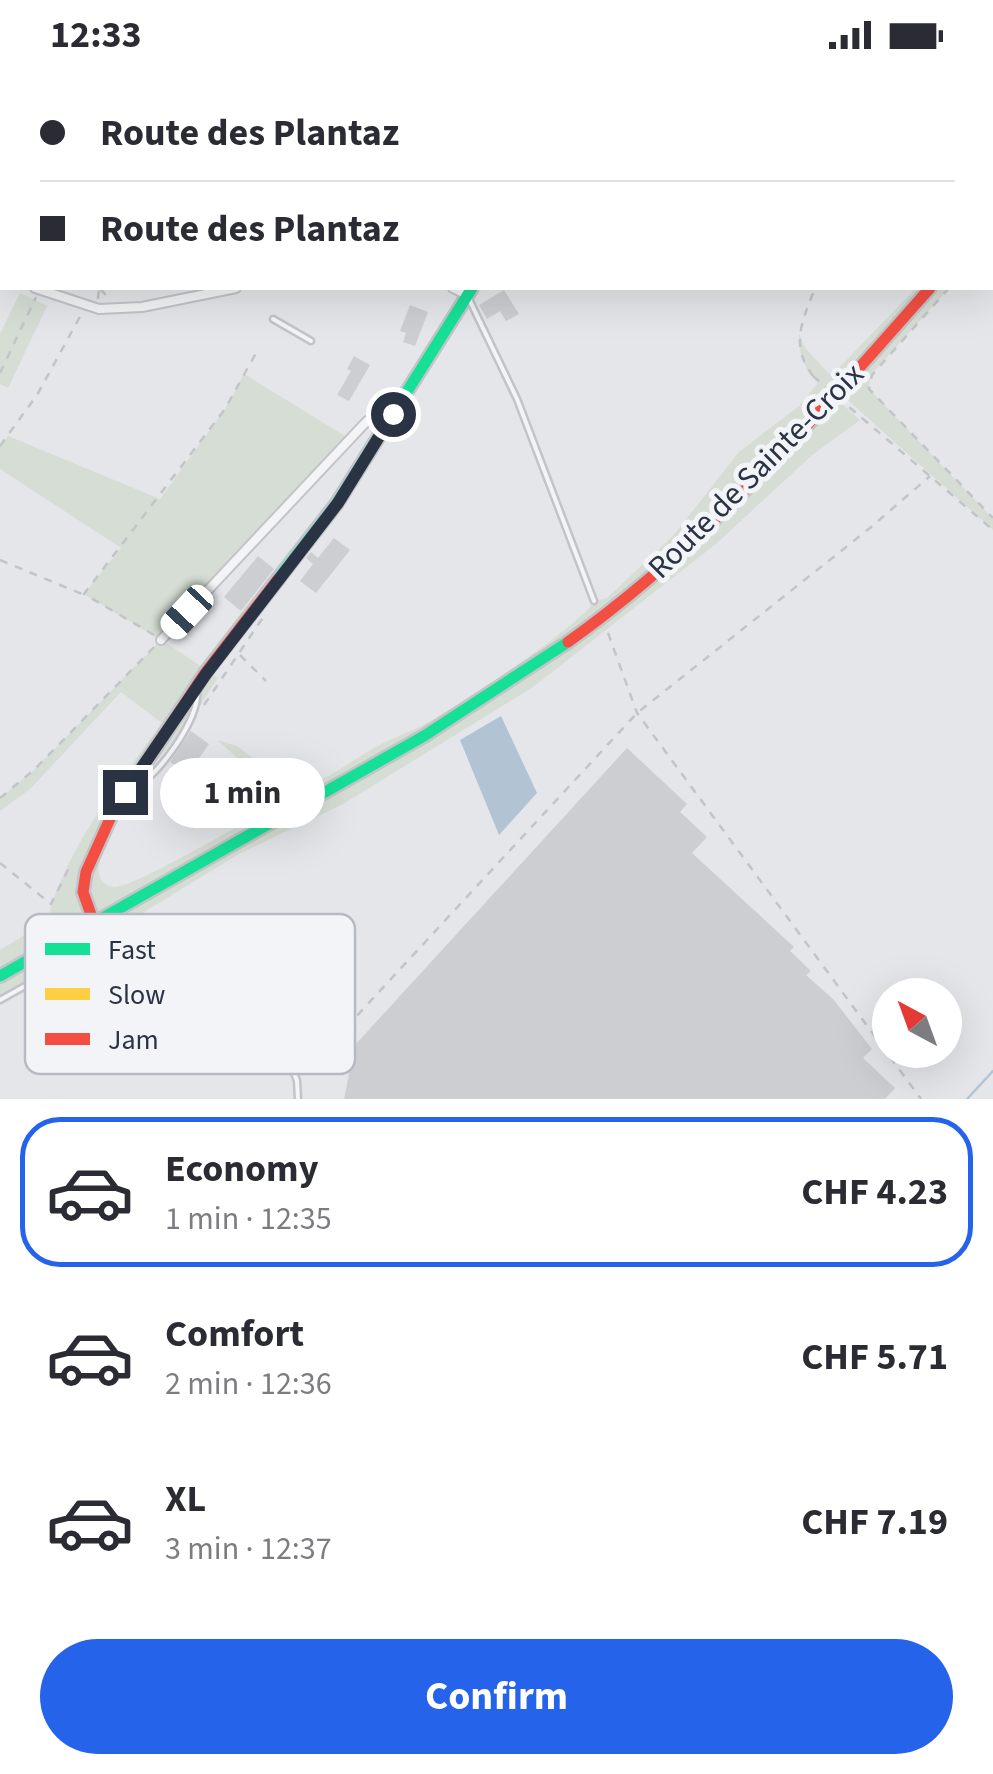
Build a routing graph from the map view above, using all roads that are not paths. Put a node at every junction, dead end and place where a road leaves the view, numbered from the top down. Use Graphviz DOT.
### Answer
graph roads {
  1 [pos="42,290"];
  2 [pos="225,290"];
  3 [pos="928,290"];
  4 [pos="469,291"];
  5 [pos="272,319"];
  6 [pos="311,342"];
  7 [pos="393,414"];
  8 [pos="594,601"];
  9 [pos="161,640"];
  10 [pos="196,687"];
  11 [pos="125,792"];
  12 [pos="91,914"];
  13 [pos="110,914"];
  14 [pos="25,962"];
  15 [pos="0,976"];
  16 [pos="25,986"];
  17 [pos="0,1000"];
  18 [pos="295,1074"];
  19 [pos="298,1099"];
  1 -- 2 [label="street"];
  3 -- 13 [label="main road, Route de Sainte-Croix"];
  4 -- 7 [label="main road"];
  4 -- 8 [label="lane"];
  5 -- 6 [label="lane"];
  7 -- 9 [label="street"];
  7 -- 10 [label="main road"];
  10 -- 11 [label="main road"];
  10 -- 11 [label="lane"];
  11 -- 12 [label="main road"];
  14 -- 15 [label="main road, Route de Sainte-Croix"];
  16 -- 17 [label="lane"];
  18 -- 19 [label="lane"];
}
